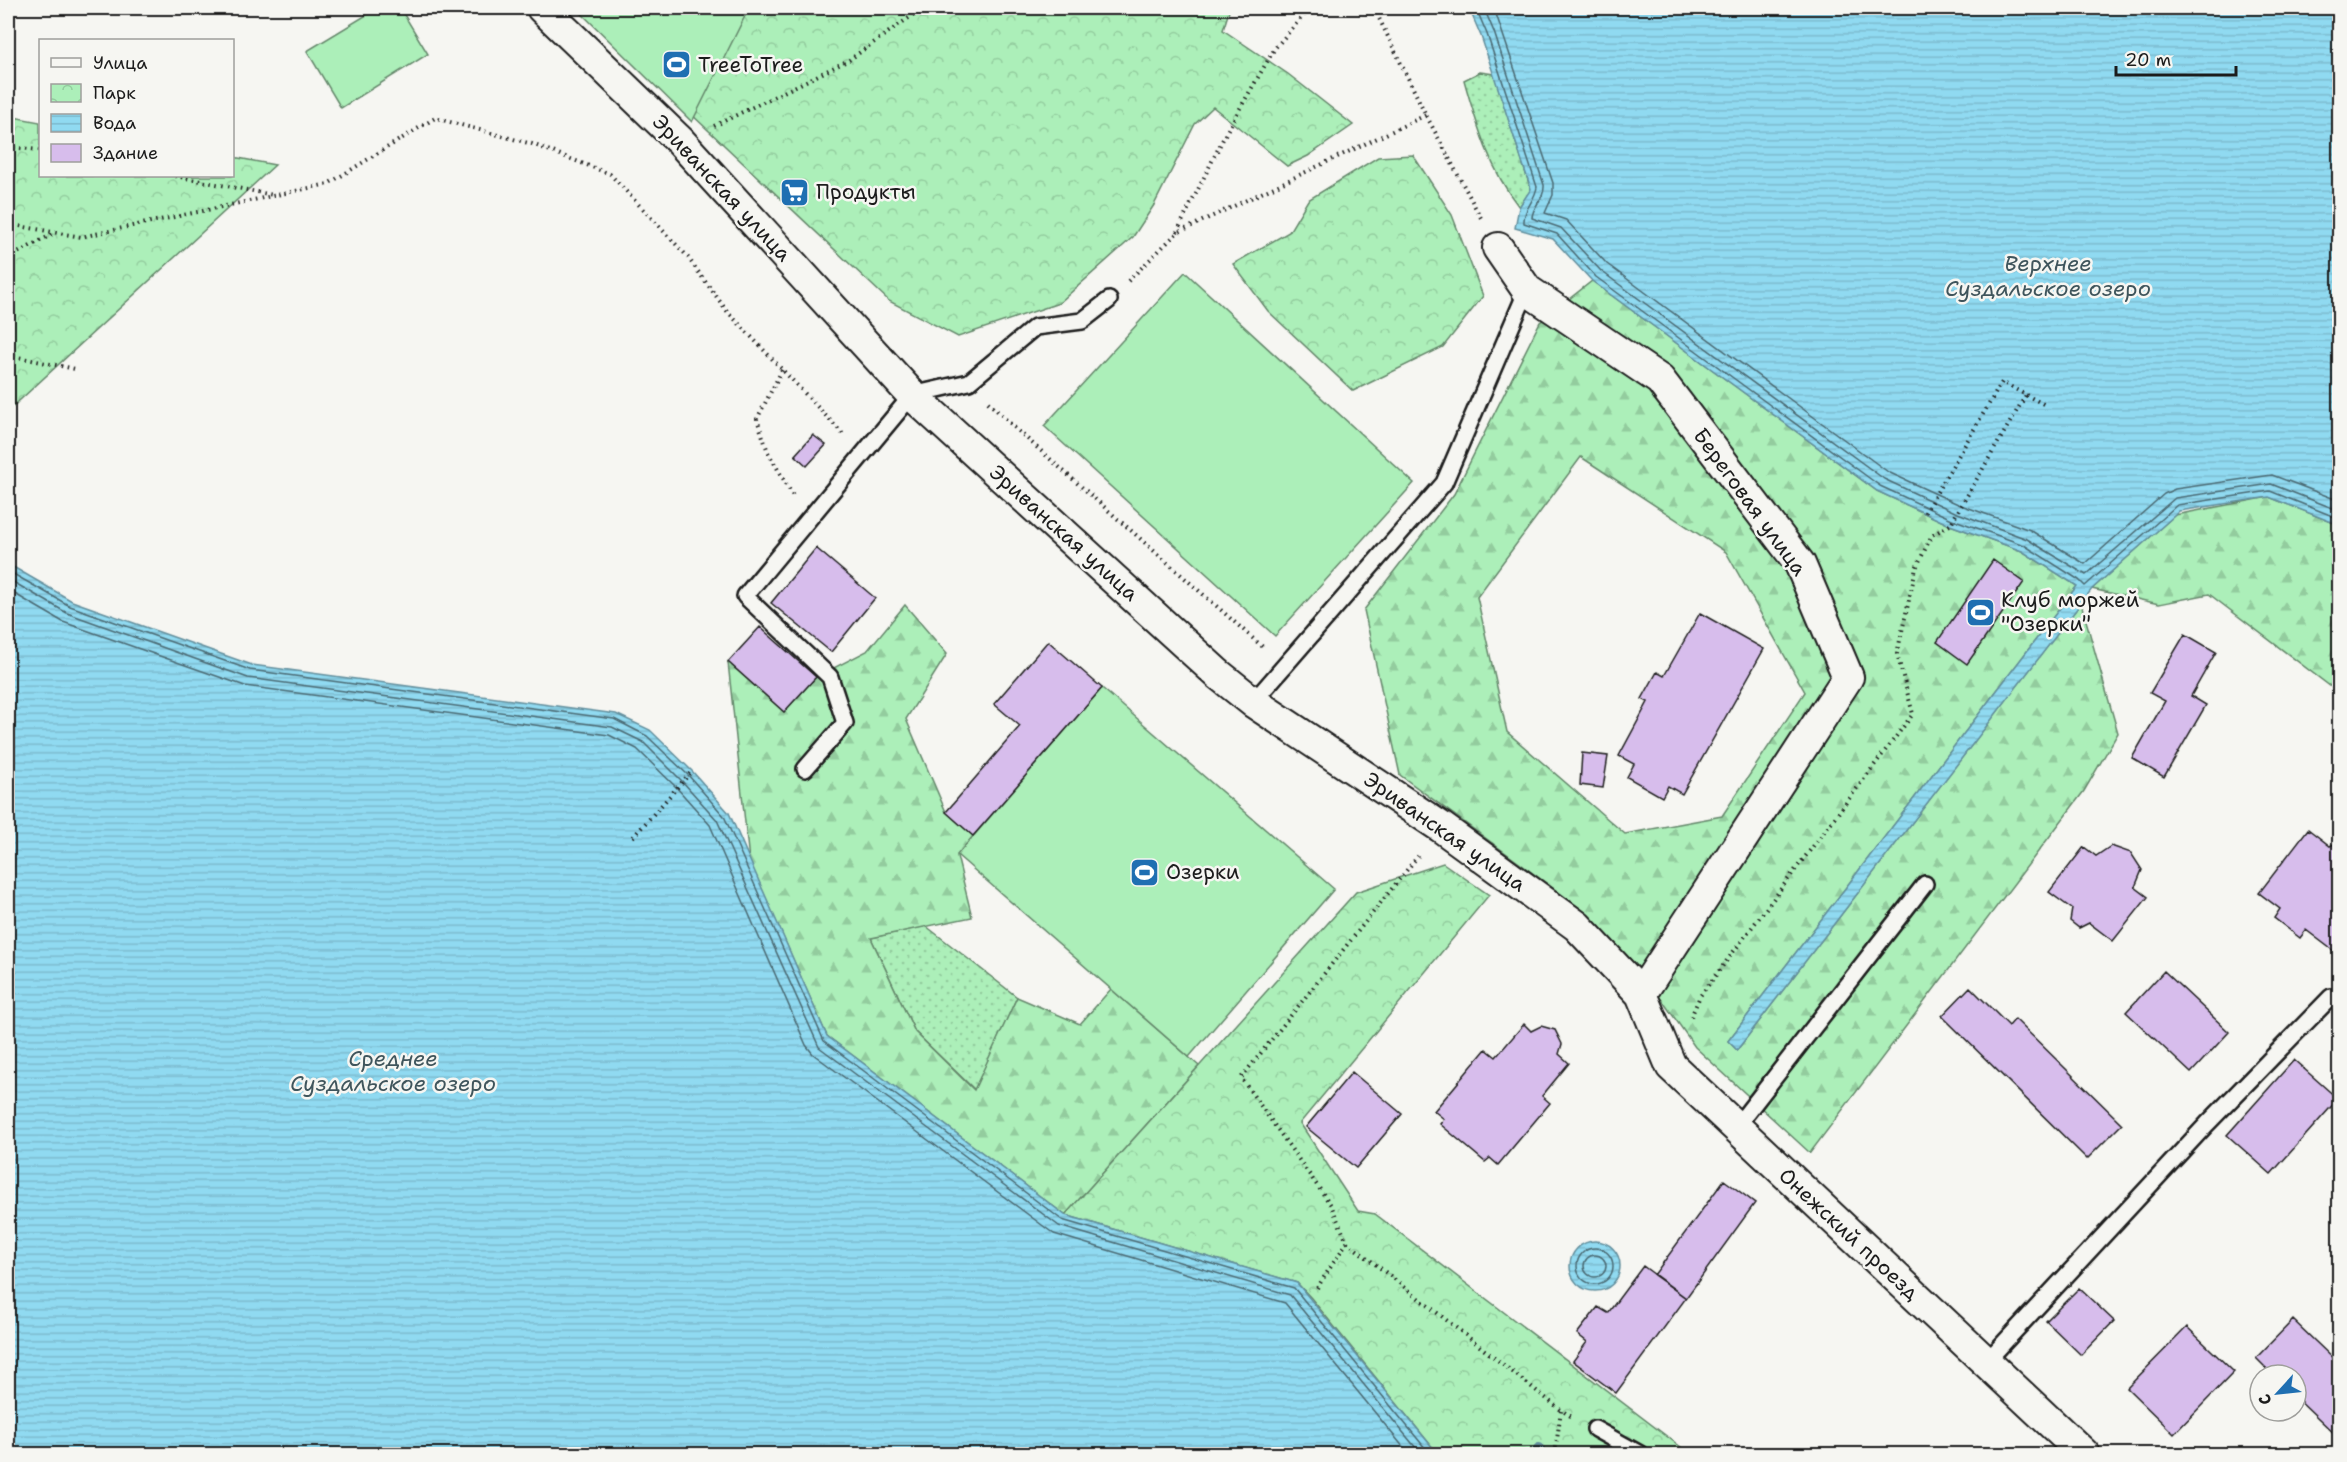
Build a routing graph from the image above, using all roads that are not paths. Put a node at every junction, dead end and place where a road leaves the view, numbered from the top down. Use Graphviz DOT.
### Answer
graph roads {
  1 [pos="542,8"];
  2 [pos="1498,248"];
  3 [pos="1527,290"];
  4 [pos="1109,300"];
  5 [pos="912,394"];
  6 [pos="1253,702"];
  7 [pos="805,769"];
  8 [pos="1925,884"];
  9 [pos="1641,994"];
  10 [pos="2331,997"];
  11 [pos="1736,1128"];
  12 [pos="1986,1362"];
  13 [pos="1595,1429"];
  14 [pos="1640,1455"];
  15 [pos="2084,1455"];
  1 -- 5 [label="street, Эриванская улица"];
  2 -- 3 [label="street, Береговая улица"];
  3 -- 6 [label="lane"];
  3 -- 9 [label="street, Береговая улица"];
  4 -- 5 [label="lane"];
  5 -- 6 [label="street, Эриванская улица"];
  5 -- 7 [label="lane"];
  6 -- 9 [label="street, Эриванская улица"];
  8 -- 11 [label="lane"];
  9 -- 11 [label="street, Онежский проезд"];
  10 -- 12 [label="lane"];
  11 -- 12 [label="street, Онежский проезд"];
  12 -- 15 [label="street, Онежский проезд"];
  13 -- 14 [label="lane"];
}
